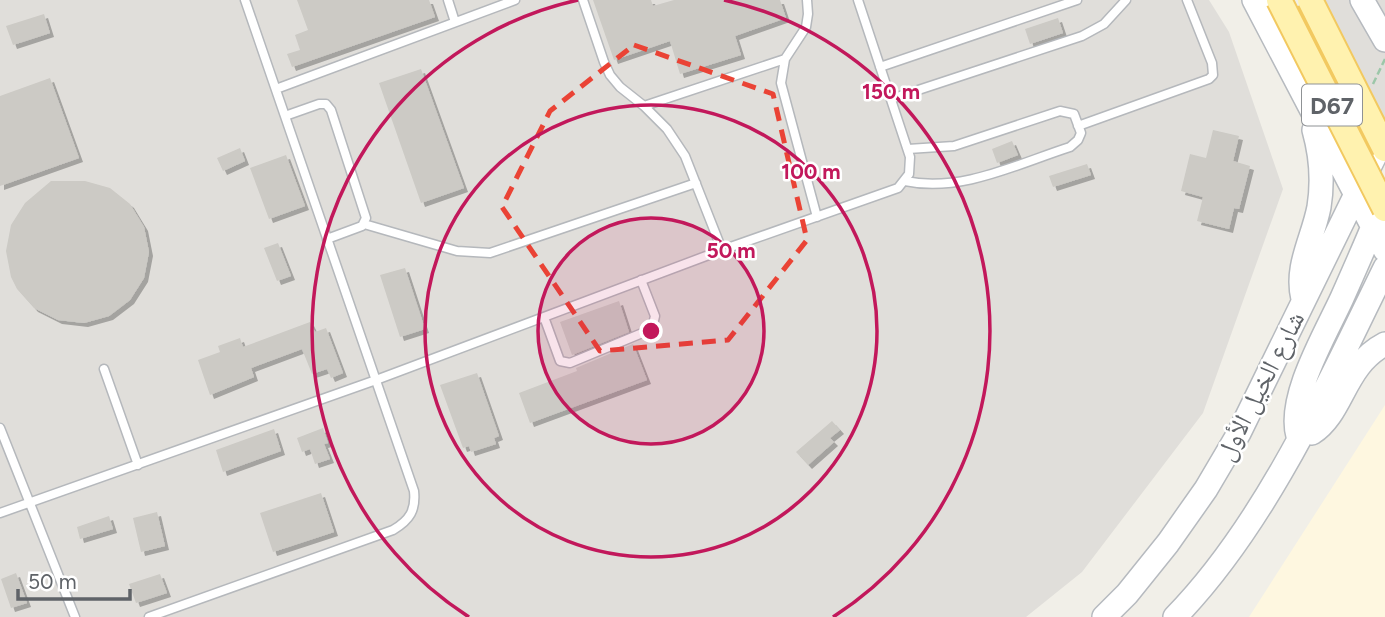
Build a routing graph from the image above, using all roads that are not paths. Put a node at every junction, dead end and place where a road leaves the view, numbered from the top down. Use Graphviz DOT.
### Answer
graph roads {
  1 [pos="245,0"];
  2 [pos="448,0"];
  3 [pos="515,0"];
  4 [pos="583,0"];
  5 [pos="807,0"];
  6 [pos="858,0"];
  7 [pos="1077,0"];
  8 [pos="1126,0"];
  9 [pos="1187,0"];
  10 [pos="1254,0"];
  11 [pos="1279,0"];
  12 [pos="1310,0"];
  13 [pos="1362,0"];
  14 [pos="1373,0"];
  15 [pos="1385,6"];
  16 [pos="456,22"];
  17 [pos="1385,40"];
  18 [pos="785,59"];
  19 [pos="880,67"];
  20 [pos="276,89"];
  21 [pos="1303,94"];
  22 [pos="891,99"];
  23 [pos="644,106"];
  24 [pos="285,116"];
  25 [pos="1078,126"];
  26 [pos="1383,146"];
  27 [pos="908,149"];
  28 [pos="905,181"];
  29 [pos="696,183"];
  30 [pos="1385,185"];
  31 [pos="1356,192"];
  32 [pos="1385,199"];
  33 [pos="817,217"];
  34 [pos="1379,218"];
  35 [pos="364,224"];
  36 [pos="327,239"];
  37 [pos="722,250"];
  38 [pos="1385,250"];
  39 [pos="1385,268"];
  40 [pos="641,280"];
  41 [pos="1303,300"];
  42 [pos="544,317"];
  43 [pos="1385,344"];
  44 [pos="104,369"];
  45 [pos="376,380"];
  46 [pos="0,428"];
  47 [pos="1299,439"];
  48 [pos="138,465"];
  49 [pos="30,503"];
  50 [pos="0,513"];
  51 [pos="75,617"];
  52 [pos="149,617"];
  53 [pos="1104,617"];
  54 [pos="1175,617"];
  1 -- 20 [label="lane"];
  2 -- 16 [label="lane"];
  3 -- 16 [label="lane"];
  4 -- 23 [label="lane"];
  5 -- 18 [label="lane"];
  6 -- 19 [label="lane"];
  7 -- 19 [label="lane"];
  8 -- 22 [label="lane"];
  9 -- 25 [label="lane"];
  10 -- 21 [label="main road, D67"];
  11 -- 34 [label="main road, D67, bridge"];
  12 -- 26 [label="main road, D67, bridge"];
  13 -- 17 [label="main road"];
  14 -- 15 [label="main road"];
  16 -- 20 [label="lane"];
  18 -- 23 [label="lane"];
  18 -- 33 [label="lane"];
  19 -- 22 [label="lane"];
  20 -- 24 [label="lane"];
  21 -- 26 [label="main road"];
  21 -- 31 [label="main road, D67"];
  21 -- 41 [label="main road"];
  22 -- 27 [label="lane"];
  23 -- 29 [label="lane"];
  24 -- 35 [label="lane"];
  24 -- 36 [label="lane"];
  25 -- 27 [label="lane"];
  25 -- 28 [label="lane"];
  26 -- 31 [label="main road, شارع الخيل الأول"];
  27 -- 28 [label="lane"];
  28 -- 33 [label="lane"];
  29 -- 35 [label="lane"];
  29 -- 37 [label="lane"];
  30 -- 31 [label="main road"];
  31 -- 34 [label="main road, D67"];
  31 -- 41 [label="main road, شارع الخيل الأول"];
  32 -- 34 [label="main road"];
  33 -- 37 [label="lane"];
  34 -- 38 [label="main road, D67"];
  34 -- 47 [label="main road"];
  35 -- 36 [label="lane"];
  36 -- 45 [label="lane"];
  37 -- 40 [label="lane"];
  39 -- 47 [label="main road"];
  40 -- 42 [label="lane"];
  40 -- 42 [label="lane"];
  41 -- 53 [label="main road, شارع الخيل الأول"];
  42 -- 45 [label="lane"];
  43 -- 47 [label="main road"];
  44 -- 48 [label="lane"];
  45 -- 48 [label="lane"];
  45 -- 52 [label="lane"];
  46 -- 49 [label="lane"];
  47 -- 54 [label="main road"];
  48 -- 49 [label="lane"];
  49 -- 50 [label="lane"];
  49 -- 51 [label="lane"];
}
